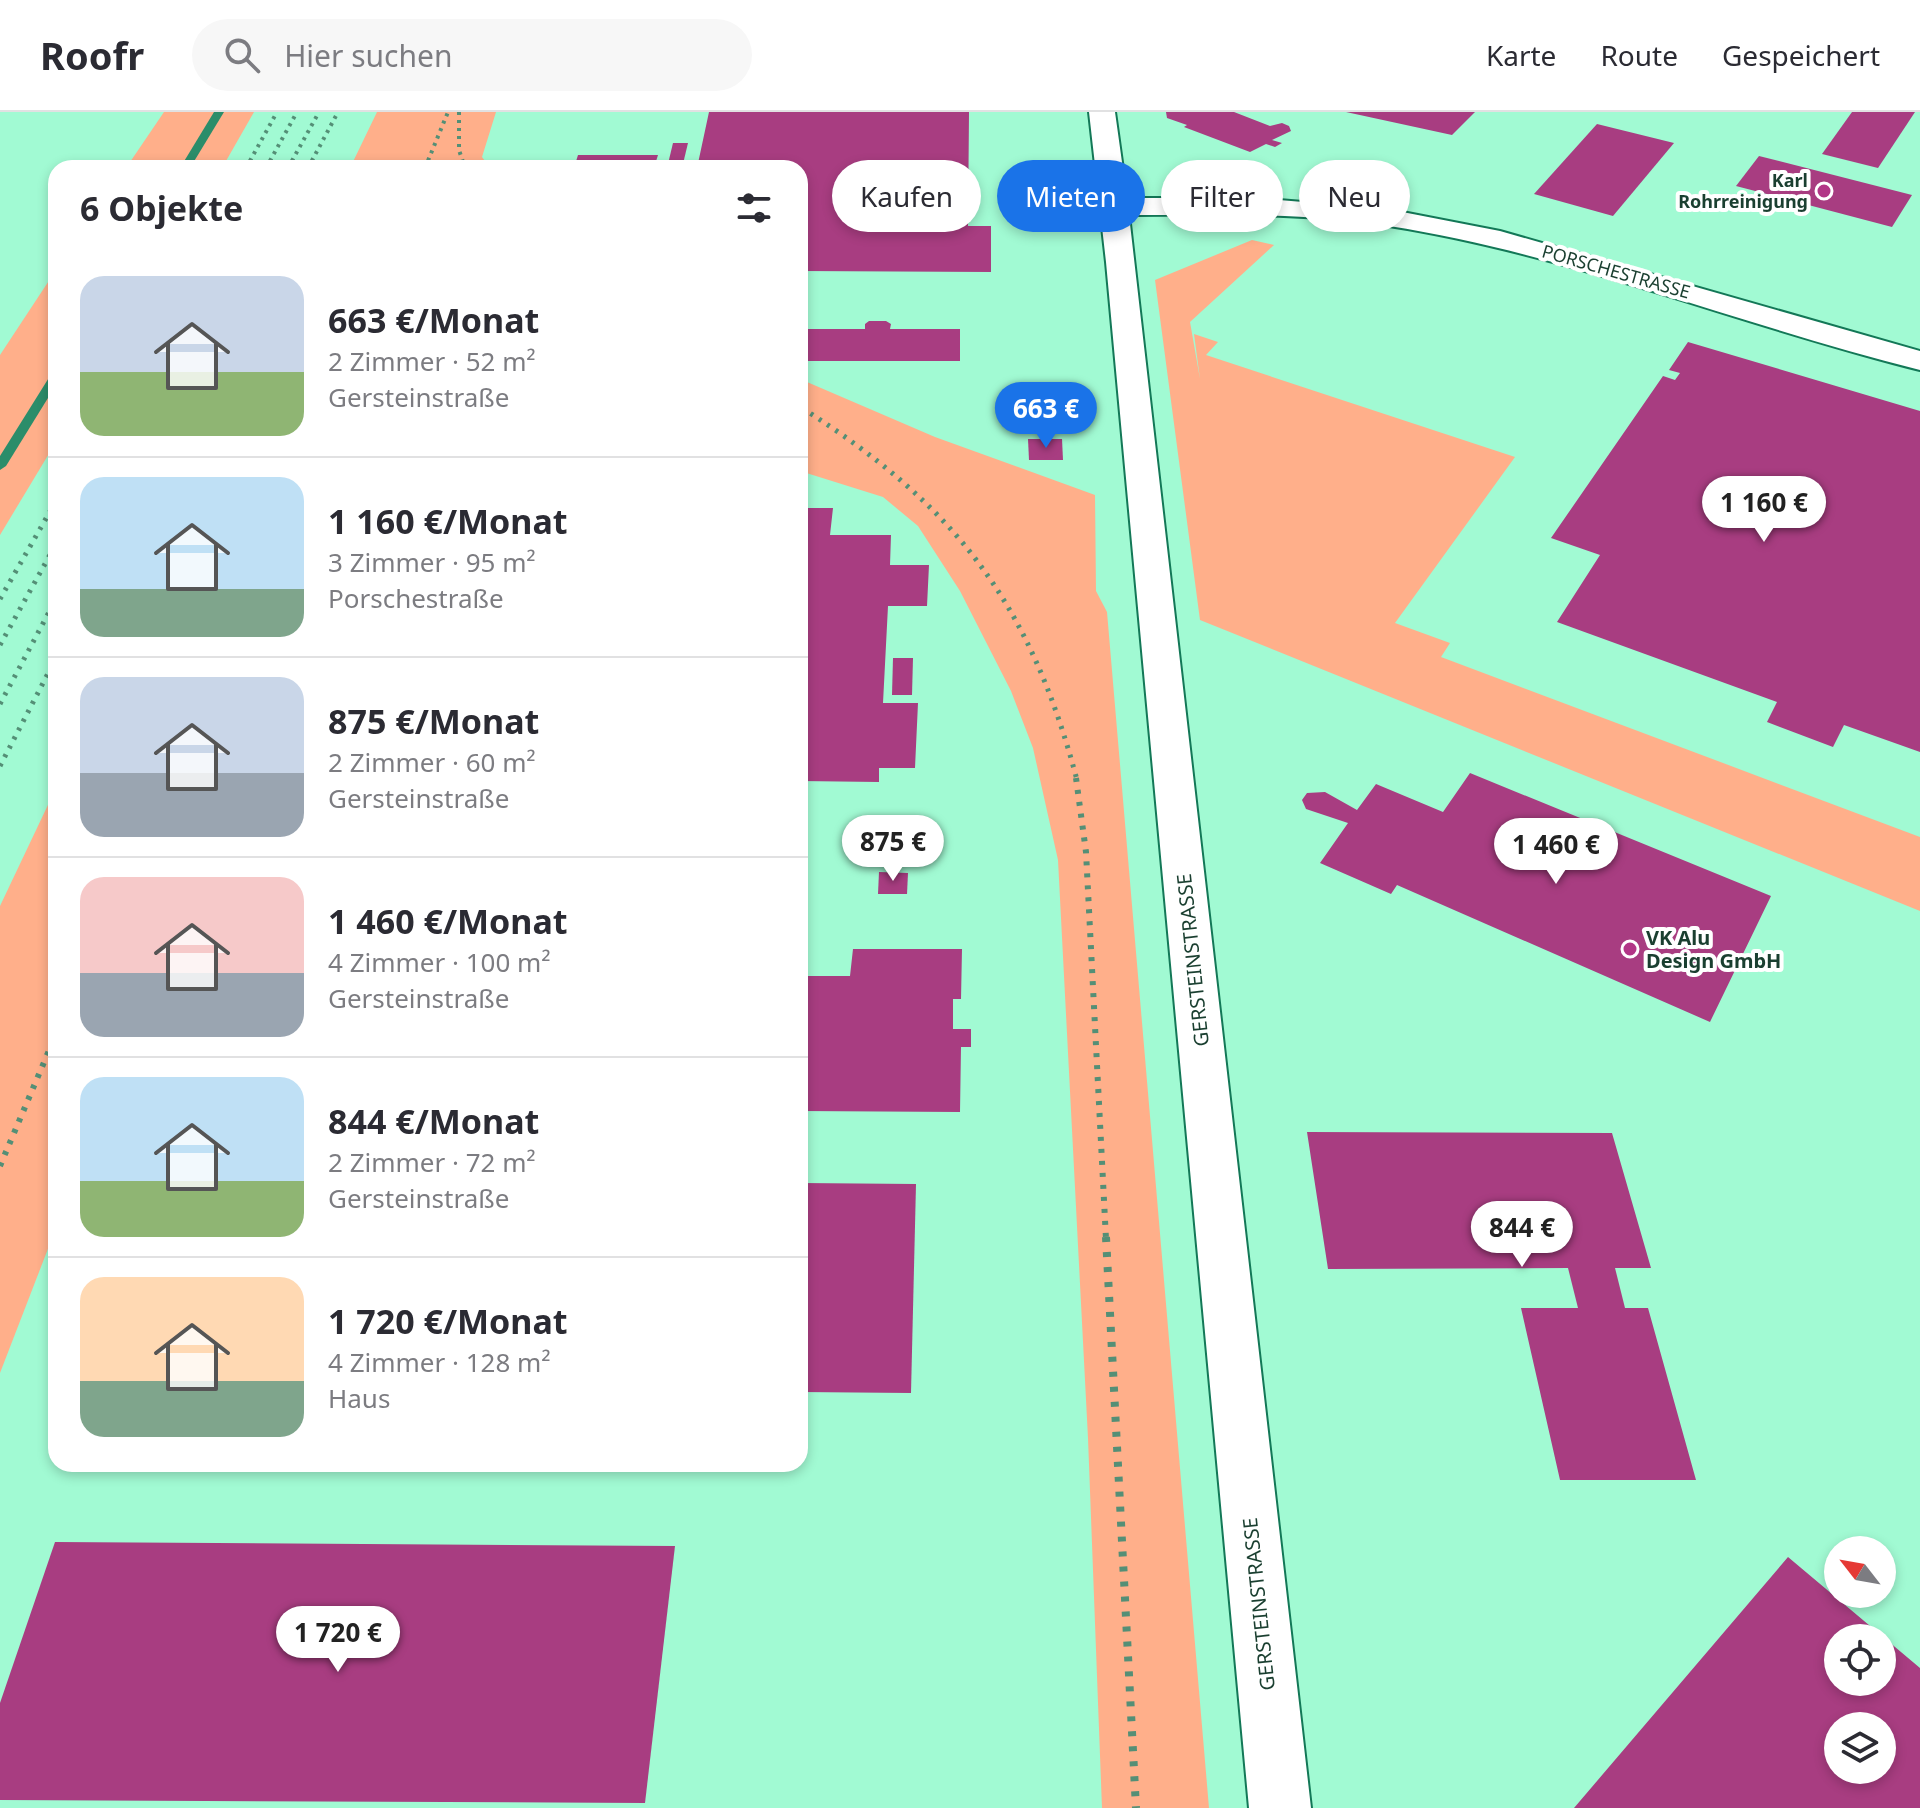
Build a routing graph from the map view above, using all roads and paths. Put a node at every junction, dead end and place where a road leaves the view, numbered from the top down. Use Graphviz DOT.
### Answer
graph roads {
  1 [pos="1102,112"];
  2 [pos="1108,160"];
  3 [pos="1145,207"];
  4 [pos="1117,232"];
  5 [pos="1920,361"];
  6 [pos="1280,1808"];
  1 -- 2 [label="street, GERSTEINSTRASSE"];
  3 -- 5 [label="street, PORSCHESTRASSE"];
  4 -- 6 [label="street, GERSTEINSTRASSE"];
}
